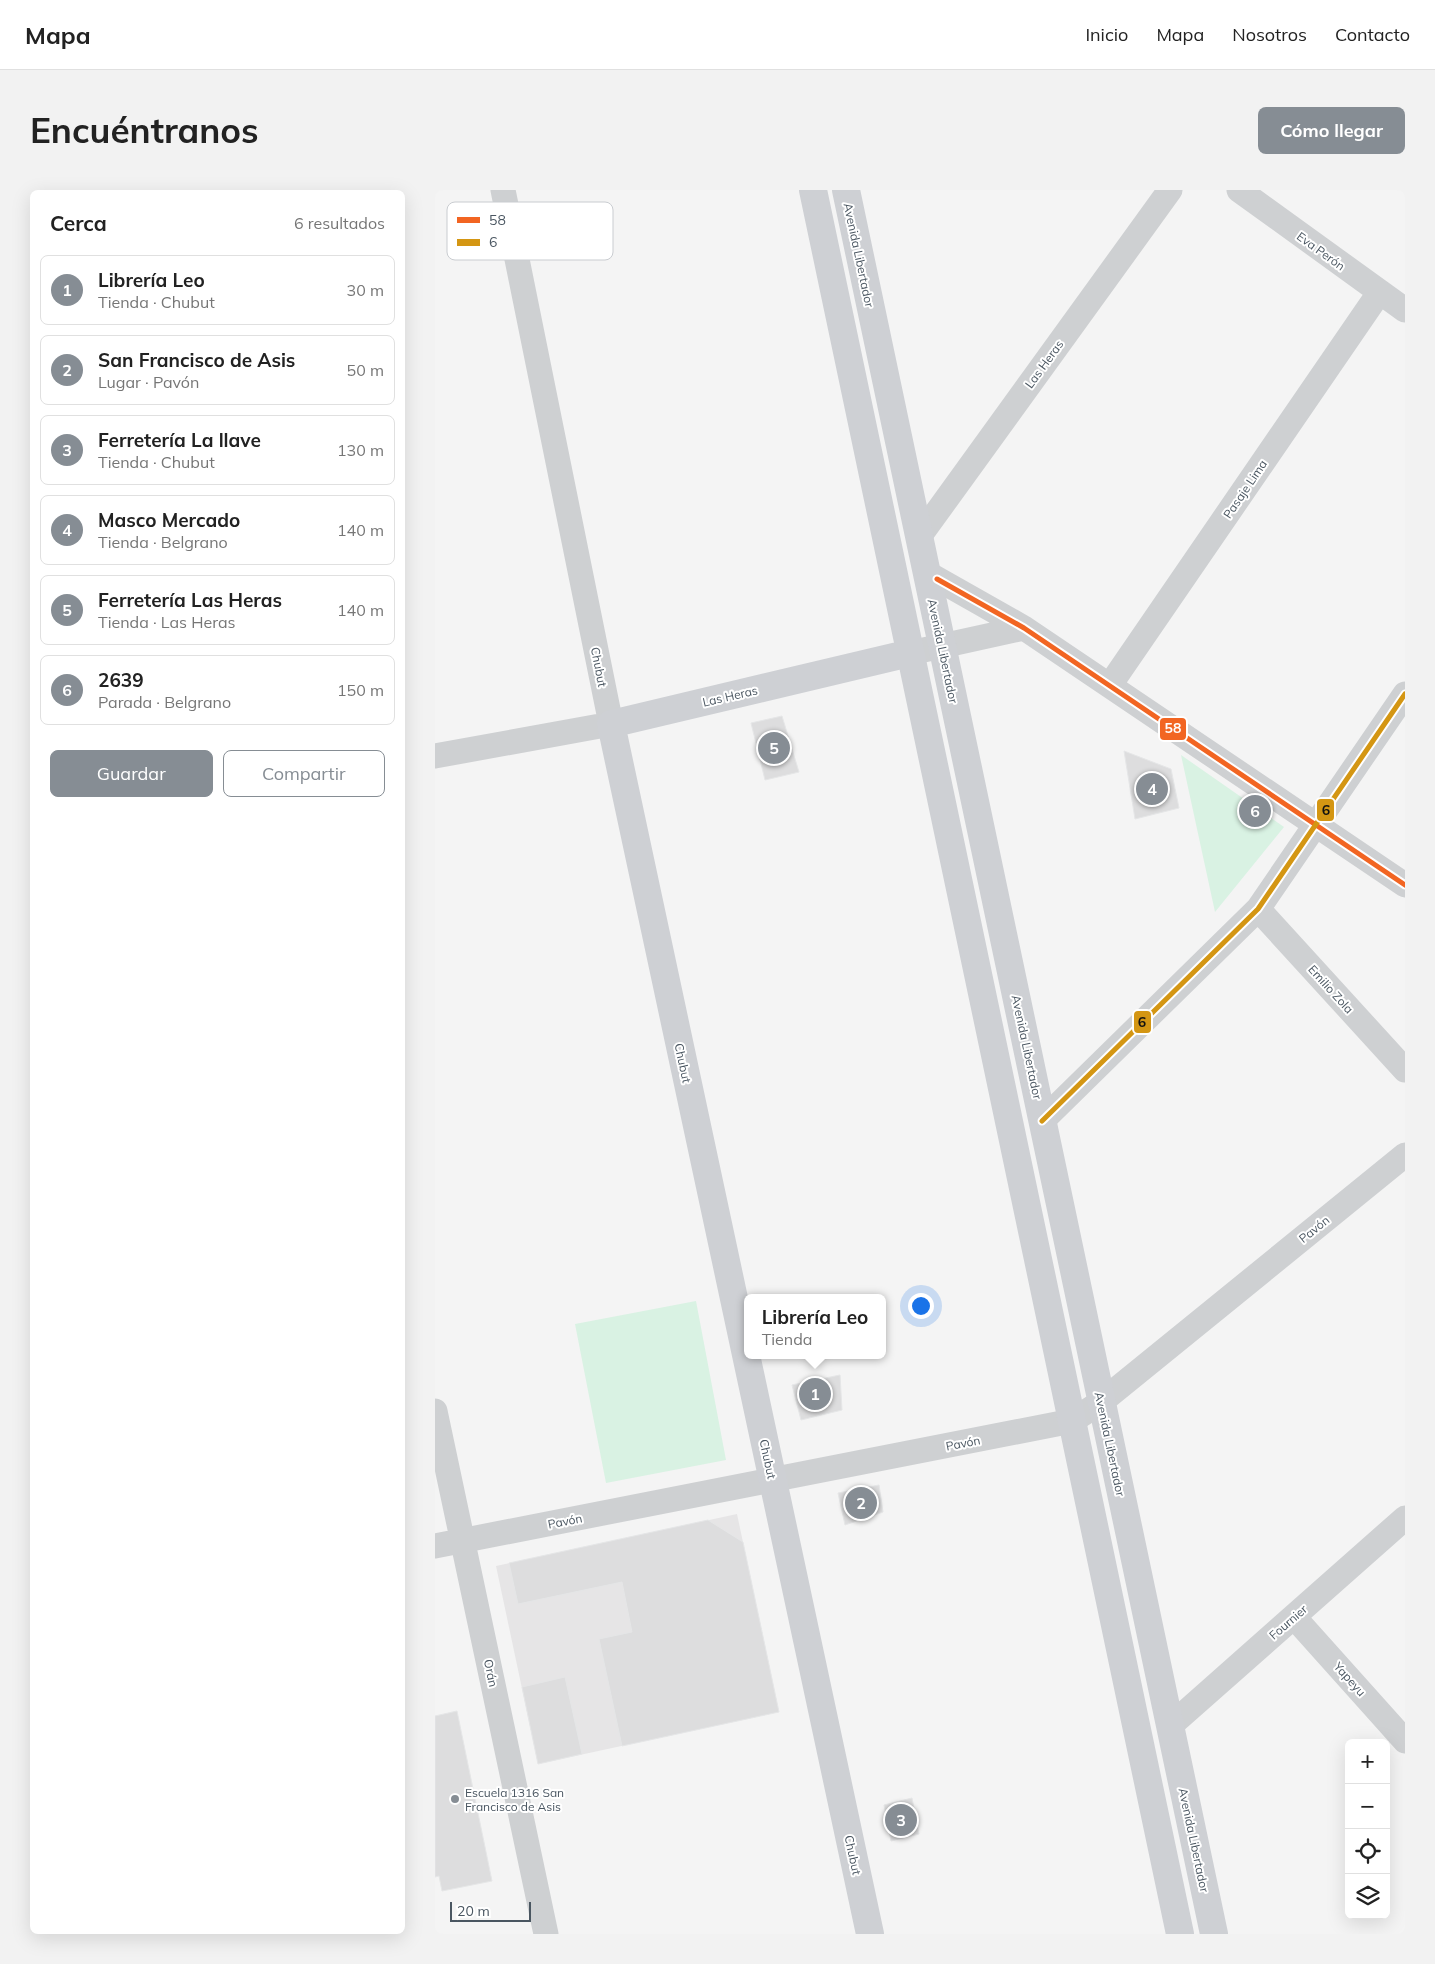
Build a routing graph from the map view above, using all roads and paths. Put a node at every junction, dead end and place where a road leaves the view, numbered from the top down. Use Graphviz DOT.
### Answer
graph roads {
  1 [pos="813,190"];
  2 [pos="846,190"];
  3 [pos="1170,190"];
  4 [pos="1239,190"];
  5 [pos="517,260"];
  6 [pos="1379,293"];
  7 [pos="1405,310"];
  8 [pos="919,537"];
  9 [pos="927,573"];
  10 [pos="1024,628"];
  11 [pos="942,646"];
  12 [pos="910,653"];
  13 [pos="1110,685"];
  14 [pos="1405,694"];
  15 [pos="611,724"];
  16 [pos="435,756"];
  17 [pos="1315,825"];
  18 [pos="1405,885"];
  19 [pos="1258,909"];
  20 [pos="1405,1070"];
  21 [pos="1042,1121"];
  22 [pos="1405,1155"];
  23 [pos="744,1345"];
  24 [pos="747,1359"];
  25 [pos="1101,1402"];
  26 [pos="435,1412"];
  27 [pos="1072,1420"];
  28 [pos="773,1481"];
  29 [pos="1405,1518"];
  30 [pos="463,1541"];
  31 [pos="435,1546"];
  32 [pos="1294,1617"];
  33 [pos="1170,1726"];
  34 [pos="1405,1741"];
  35 [pos="546,1934"];
  36 [pos="870,1934"];
  37 [pos="1180,1934"];
  38 [pos="1214,1934"];
  1 -- 12 [label="main road"];
  2 -- 8 [label="main road, Avenida Libertador"];
  3 -- 8 [label="street, Las Heras"];
  4 -- 6 [label="street, Eva Perón"];
  5 -- 15 [label="street, Chubut"];
  6 -- 7 [label="street, Eva Perón"];
  6 -- 13 [label="street, Pasaje Lima"];
  8 -- 9 [label="main road, Avenida Libertador"];
  9 -- 10 [label="street"];
  9 -- 11 [label="main road, Avenida Libertador"];
  10 -- 11 [label="street, Las Heras"];
  10 -- 13 [label="street"];
  11 -- 12 [label="street, Las Heras"];
  11 -- 21 [label="main road, Avenida Libertador"];
  12 -- 15 [label="main road, Las Heras"];
  12 -- 27 [label="main road"];
  13 -- 17 [label="street"];
  14 -- 17 [label="street"];
  15 -- 16 [label="street, Las Heras"];
  15 -- 23 [label="main road, Chubut"];
  17 -- 18 [label="street"];
  17 -- 19 [label="street"];
  19 -- 20 [label="street, Emilio Zola"];
  19 -- 21 [label="street"];
  21 -- 25 [label="main road, Avenida Libertador"];
  22 -- 25 [label="street, Pavón"];
  24 -- 28 [label="main road, Chubut"];
  25 -- 27 [label="street, Pavón"];
  25 -- 33 [label="main road, Avenida Libertador"];
  26 -- 30 [label="street, Orán"];
  27 -- 28 [label="street, Pavón"];
  27 -- 37 [label="main road"];
  28 -- 30 [label="street, Pavón"];
  28 -- 36 [label="main road, Chubut"];
  29 -- 32 [label="street, Fournier"];
  30 -- 31 [label="street, Pavón"];
  30 -- 35 [label="street, Orán"];
  32 -- 33 [label="street, Fournier"];
  32 -- 34 [label="street, Yapeyu"];
  33 -- 38 [label="main road, Avenida Libertador"];
}
